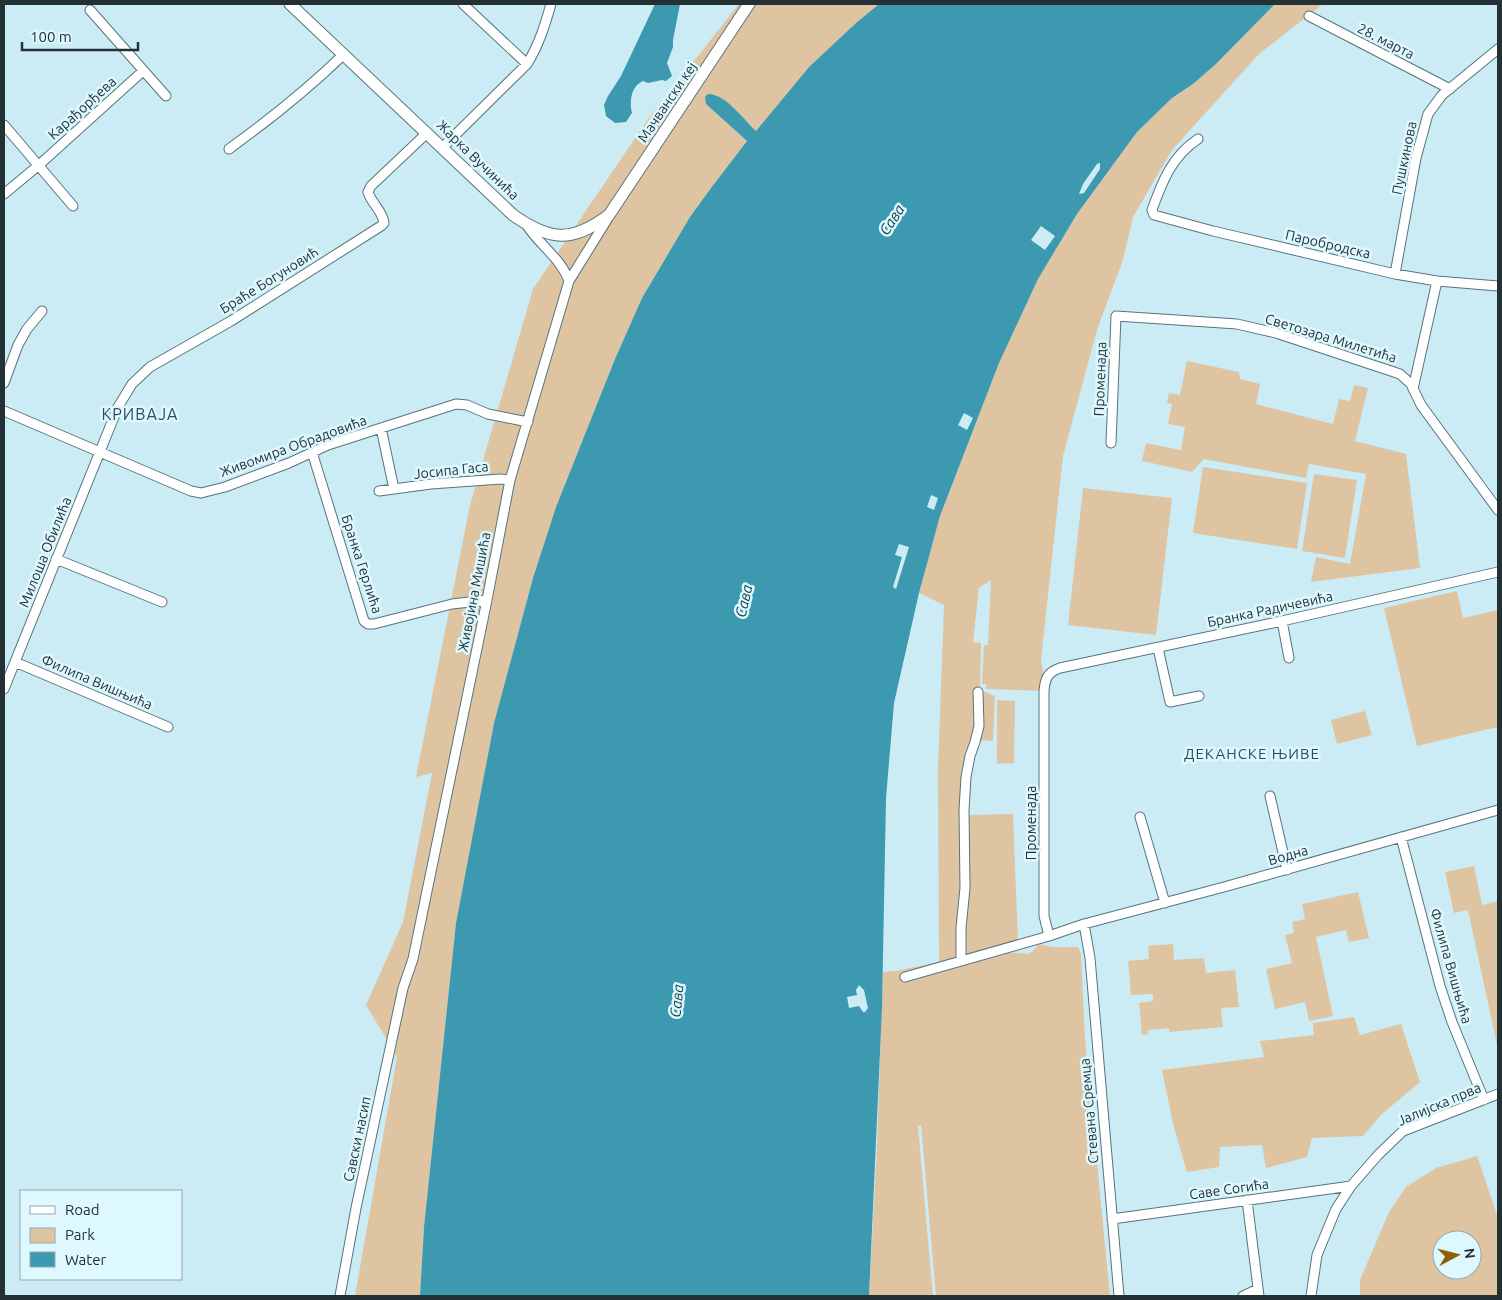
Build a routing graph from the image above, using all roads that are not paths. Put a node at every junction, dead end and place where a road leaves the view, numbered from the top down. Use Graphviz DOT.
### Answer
graph roads {
  1 [pos="290,4"];
  2 [pos="463,4"];
  3 [pos="551,4"];
  4 [pos="749,4"];
  5 [pos="90,10"];
  6 [pos="1309,16"];
  7 [pos="1498,49"];
  8 [pos="344,54"];
  9 [pos="527,64"];
  10 [pos="143,71"];
  11 [pos="1450,89"];
  12 [pos="166,96"];
  13 [pos="4,125"];
  14 [pos="427,133"];
  15 [pos="1198,139"];
  16 [pos="443,147"];
  17 [pos="229,149"];
  18 [pos="39,165"];
  19 [pos="4,194"];
  20 [pos="73,206"];
  21 [pos="609,215"];
  22 [pos="526,224"];
  23 [pos="1395,274"];
  24 [pos="1436,280"];
  25 [pos="569,281"];
  26 [pos="1498,286"];
  27 [pos="42,312"];
  28 [pos="1116,316"];
  29 [pos="4,383"];
  30 [pos="1413,389"];
  31 [pos="4,412"];
  32 [pos="528,422"];
  33 [pos="381,428"];
  34 [pos="1112,442"];
  35 [pos="100,452"];
  36 [pos="312,452"];
  37 [pos="510,480"];
  38 [pos="394,490"];
  39 [pos="379,492"];
  40 [pos="1498,510"];
  41 [pos="56,559"];
  42 [pos="1498,572"];
  43 [pos="487,600"];
  44 [pos="162,602"];
  45 [pos="1282,621"];
  46 [pos="1158,648"];
  47 [pos="1289,658"];
  48 [pos="15,662"];
  49 [pos="1048,674"];
  50 [pos="4,689"];
  51 [pos="978,692"];
  52 [pos="1199,696"];
  53 [pos="168,727"];
  54 [pos="1270,796"];
  55 [pos="1498,810"];
  56 [pos="1140,817"];
  57 [pos="1401,837"];
  58 [pos="1287,870"];
  59 [pos="1165,903"];
  60 [pos="1084,924"];
  61 [pos="1049,936"];
  62 [pos="961,961"];
  63 [pos="905,977"];
  64 [pos="403,988"];
  65 [pos="1498,1094"];
  66 [pos="1484,1100"];
  67 [pos="1351,1186"];
  68 [pos="1247,1200"];
  69 [pos="1112,1219"];
  70 [pos="1259,1293"];
  71 [pos="340,1296"];
  72 [pos="1119,1296"];
  73 [pos="1243,1296"];
  74 [pos="1311,1296"];
  1 -- 8 [label="street, Жарка Вучинића"];
  2 -- 9 [label="street"];
  3 -- 9 [label="street"];
  4 -- 21 [label="street, Мачвански кеј"];
  5 -- 10 [label="street"];
  6 -- 11 [label="street, 28. марта"];
  7 -- 11 [label="street, Пушкинова"];
  8 -- 14 [label="street, Жарка Вучинића"];
  8 -- 17 [label="street"];
  9 -- 16 [label="street"];
  10 -- 12 [label="street"];
  10 -- 18 [label="street, Карађорђева"];
  11 -- 23 [label="street, Пушкинова"];
  13 -- 18 [label="street"];
  14 -- 16 [label="street, Жарка Вучинића"];
  14 -- 35 [label="street, Браће Богуновић"];
  15 -- 23 [label="street, Паробродска"];
  16 -- 22 [label="street, Жарка Вучинића"];
  18 -- 19 [label="street, Карађорђева"];
  18 -- 20 [label="street"];
  21 -- 22 [label="street, Жарка Вучинића"];
  21 -- 25 [label="street, Живојина Мишића"];
  22 -- 25 [label="street"];
  23 -- 24 [label="street, Паробродска"];
  24 -- 26 [label="street, Паробродска"];
  24 -- 30 [label="street"];
  25 -- 32 [label="street, Живојина Мишића"];
  27 -- 29 [label="street"];
  28 -- 30 [label="street, Светозара Милетића"];
  28 -- 34 [label="street, Променада"];
  30 -- 40 [label="street, Светозара Милетића"];
  31 -- 35 [label="street, Живомира Обрадовића"];
  32 -- 33 [label="street, Живомира Обрадовића"];
  32 -- 37 [label="street, Живојина Мишића"];
  33 -- 36 [label="street, Живомира Обрадовића"];
  33 -- 38 [label="street"];
  35 -- 36 [label="street, Живомира Обрадовића"];
  35 -- 41 [label="street, Милоша Обилића"];
  36 -- 43 [label="street, Бранка Герлића"];
  37 -- 38 [label="street, Јосипа Гаса"];
  37 -- 43 [label="street, Живојина Мишића"];
  38 -- 39 [label="street, Јосипа Гаса"];
  41 -- 44 [label="street"];
  41 -- 48 [label="street, Милоша Обилића"];
  42 -- 45 [label="street, Бранка Радичевића"];
  43 -- 64 [label="street, Живојина Мишића"];
  45 -- 46 [label="street, Бранка Радичевића"];
  45 -- 47 [label="street"];
  46 -- 49 [label="street, Бранка Радичевића"];
  46 -- 52 [label="street"];
  48 -- 50 [label="street, Милоша Обилића"];
  48 -- 53 [label="street, Филипа Вишњића"];
  49 -- 61 [label="street, Променада"];
  51 -- 62 [label="street"];
  54 -- 58 [label="street"];
  55 -- 57 [label="street, Водна"];
  56 -- 59 [label="street"];
  57 -- 58 [label="street, Водна"];
  57 -- 66 [label="street, Филипа Вишњића"];
  58 -- 59 [label="street, Водна"];
  59 -- 60 [label="street, Водна"];
  60 -- 61 [label="street"];
  60 -- 69 [label="street, Стевана Сремца"];
  61 -- 62 [label="street"];
  62 -- 63 [label="street"];
  64 -- 71 [label="street, Савски насип"];
  65 -- 66 [label="street, Јалијска прва"];
  66 -- 67 [label="street, Јалијска прва"];
  67 -- 68 [label="street, Саве Согића"];
  67 -- 74 [label="street, Јалијска прва"];
  68 -- 69 [label="street, Саве Согића"];
  68 -- 70 [label="street"];
  69 -- 72 [label="street, Стевана Сремца"];
  70 -- 73 [label="street"];
}
